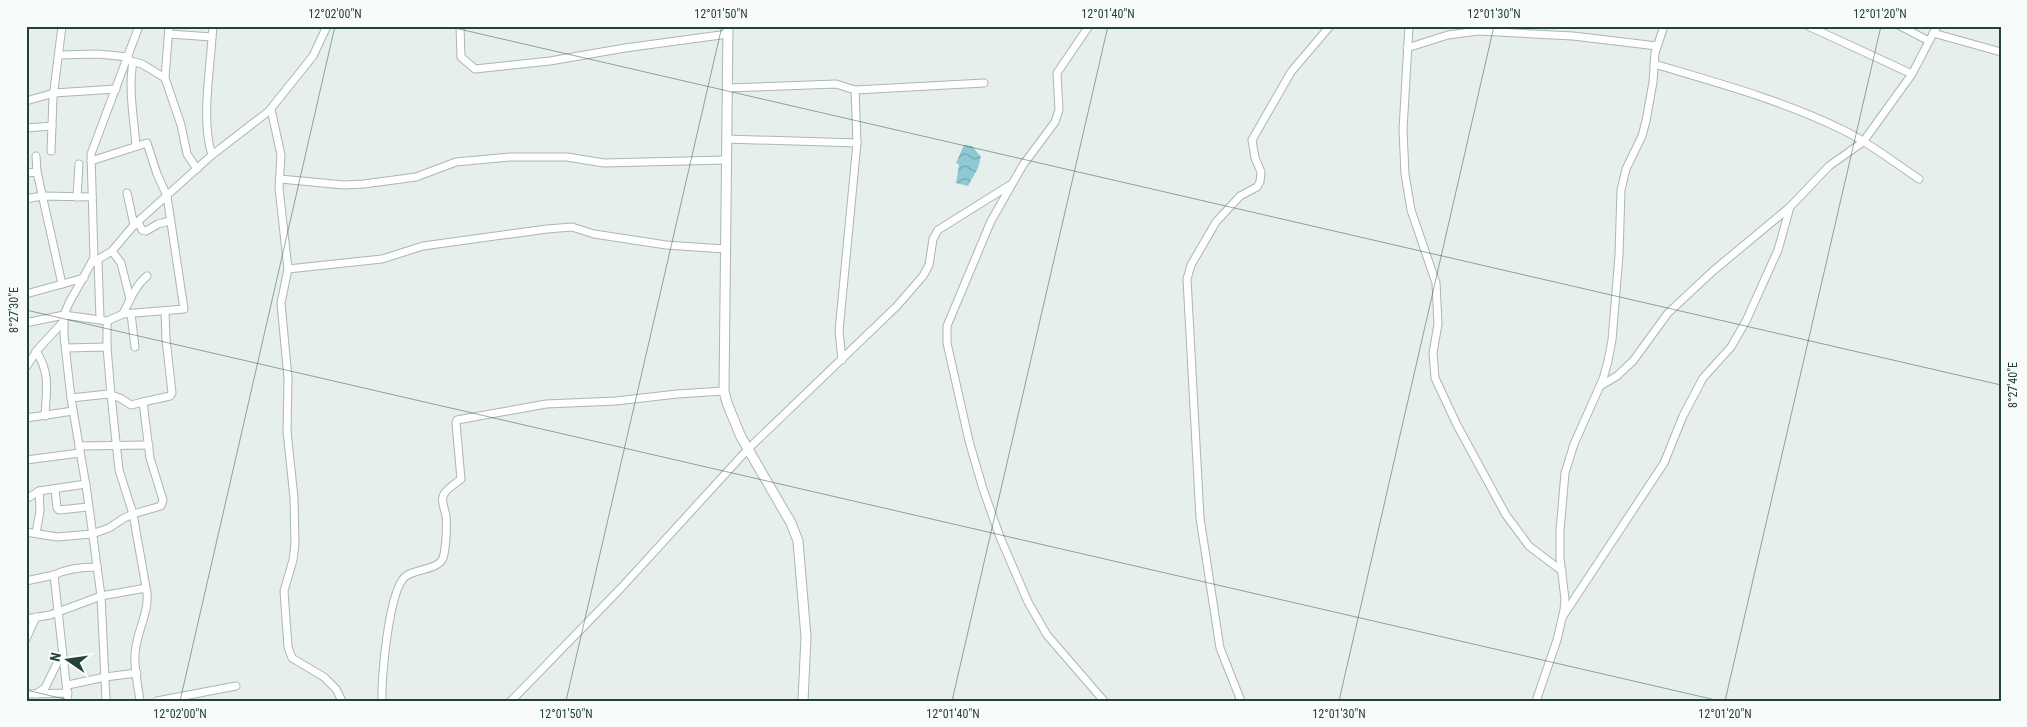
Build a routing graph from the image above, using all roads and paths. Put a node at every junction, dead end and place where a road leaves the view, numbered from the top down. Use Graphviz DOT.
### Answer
graph roads {
  1 [pos="62,26"];
  2 [pos="139,26"];
  3 [pos="213,26"];
  4 [pos="327,26"];
  5 [pos="460,26"];
  6 [pos="1089,26"];
  7 [pos="1330,26"];
  8 [pos="1409,26"];
  9 [pos="1664,26"];
  10 [pos="1808,26"];
  11 [pos="1900,26"];
  12 [pos="169,30"];
  13 [pos="728,30"];
  14 [pos="1935,30"];
  15 [pos="212,37"];
  16 [pos="1929,41"];
  17 [pos="1657,46"];
  18 [pos="1408,48"];
  19 [pos="2001,52"];
  20 [pos="59,55"];
  21 [pos="129,60"];
  22 [pos="1654,64"];
  23 [pos="1912,74"];
  24 [pos="164,78"];
  25 [pos="984,83"];
  26 [pos="727,88"];
  27 [pos="116,89"];
  28 [pos="856,90"];
  29 [pos="54,93"];
  30 [pos="26,101"];
  31 [pos="271,109"];
  32 [pos="52,126"];
  33 [pos="26,128"];
  34 [pos="726,140"];
  35 [pos="1863,142"];
  36 [pos="857,143"];
  37 [pos="136,146"];
  38 [pos="51,151"];
  39 [pos="212,155"];
  40 [pos="36,156"];
  41 [pos="725,160"];
  42 [pos="91,161"];
  43 [pos="79,164"];
  44 [pos="197,169"];
  45 [pos="37,172"];
  46 [pos="26,173"];
  47 [pos="280,179"];
  48 [pos="1919,179"];
  49 [pos="1012,184"];
  50 [pos="127,192"];
  51 [pos="42,196"];
  52 [pos="166,196"];
  53 [pos="77,197"];
  54 [pos="92,197"];
  55 [pos="26,199"];
  56 [pos="1790,207"];
  57 [pos="170,221"];
  58 [pos="136,223"];
  59 [pos="725,249"];
  60 [pos="112,251"];
  61 [pos="95,262"];
  62 [pos="288,270"];
  63 [pos="148,276"];
  64 [pos="84,278"];
  65 [pos="62,284"];
  66 [pos="26,294"];
  67 [pos="130,299"];
  68 [pos="166,311"];
  69 [pos="127,314"];
  70 [pos="64,318"];
  71 [pos="103,320"];
  72 [pos="28,323"];
  73 [pos="107,347"];
  74 [pos="135,347"];
  75 [pos="66,348"];
  76 [pos="36,352"];
  77 [pos="842,360"];
  78 [pos="26,367"];
  79 [pos="1600,386"];
  80 [pos="724,391"];
  81 [pos="111,395"];
  82 [pos="71,398"];
  83 [pos="143,402"];
  84 [pos="73,411"];
  85 [pos="45,416"];
  86 [pos="26,418"];
  87 [pos="149,445"];
  88 [pos="116,447"];
  89 [pos="80,450"];
  90 [pos="748,450"];
  91 [pos="26,460"];
  92 [pos="86,484"];
  93 [pos="55,489"];
  94 [pos="39,491"];
  95 [pos="26,499"];
  96 [pos="88,507"];
  97 [pos="133,514"];
  98 [pos="26,532"];
  99 [pos="36,533"];
  100 [pos="92,534"];
  101 [pos="97,567"];
  102 [pos="1562,571"];
  103 [pos="54,575"];
  104 [pos="26,581"];
  105 [pos="146,588"];
  106 [pos="101,596"];
  107 [pos="58,612"];
  108 [pos="1563,616"];
  109 [pos="36,617"];
  110 [pos="26,619"];
  111 [pos="26,639"];
  112 [pos="63,652"];
  113 [pos="137,673"];
  114 [pos="105,677"];
  115 [pos="236,686"];
  116 [pos="68,693"];
  117 [pos="26,694"];
  118 [pos="36,694"];
  119 [pos="106,701"];
  120 [pos="140,701"];
  121 [pos="157,701"];
  122 [pos="342,701"];
  123 [pos="382,701"];
  124 [pos="511,701"];
  125 [pos="803,701"];
  126 [pos="1104,701"];
  127 [pos="1241,701"];
  128 [pos="1536,701"];
  1 -- 20 [label="street"];
  2 -- 21 [label="street"];
  3 -- 15 [label="street"];
  4 -- 31 [label="street"];
  5 -- 13 [label="street"];
  6 -- 49 [label="street"];
  7 -- 127 [label="street"];
  8 -- 18 [label="street"];
  9 -- 17 [label="street"];
  10 -- 23 [label="street"];
  11 -- 16 [label="street"];
  12 -- 15 [label="street"];
  12 -- 24 [label="street"];
  13 -- 26 [label="street"];
  14 -- 16 [label="street"];
  14 -- 19 [label="street"];
  15 -- 39 [label="street"];
  16 -- 23 [label="street"];
  17 -- 18 [label="street"];
  17 -- 22 [label="street"];
  18 -- 102 [label="street"];
  20 -- 21 [label="street"];
  20 -- 29 [label="street"];
  21 -- 24 [label="street"];
  21 -- 27 [label="street"];
  21 -- 37 [label="street"];
  22 -- 35 [label="street"];
  22 -- 79 [label="street"];
  23 -- 35 [label="street"];
  24 -- 44 [label="street"];
  25 -- 28 [label="street"];
  26 -- 28 [label="street"];
  26 -- 34 [label="street"];
  27 -- 29 [label="street"];
  27 -- 42 [label="street"];
  28 -- 36 [label="street"];
  29 -- 30 [label="street"];
  29 -- 32 [label="street"];
  31 -- 39 [label="street"];
  31 -- 47 [label="street"];
  32 -- 33 [label="street"];
  32 -- 38 [label="street"];
  34 -- 36 [label="street"];
  34 -- 41 [label="street"];
  35 -- 48 [label="street"];
  35 -- 56 [label="street"];
  36 -- 77 [label="street"];
  37 -- 42 [label="street"];
  37 -- 52 [label="street"];
  39 -- 44 [label="street"];
  40 -- 45 [label="street"];
  41 -- 47 [label="street"];
  41 -- 59 [label="street"];
  42 -- 54 [label="street"];
  43 -- 53 [label="street"];
  44 -- 52 [label="street"];
  45 -- 46 [label="street"];
  45 -- 51 [label="street"];
  47 -- 62 [label="street"];
  49 -- 77 [label="street"];
  49 -- 126 [label="street"];
  50 -- 58 [label="street"];
  51 -- 53 [label="street"];
  51 -- 55 [label="street"];
  51 -- 65 [label="street"];
  52 -- 57 [label="street"];
  52 -- 58 [label="street"];
  53 -- 54 [label="street"];
  54 -- 61 [label="street"];
  56 -- 79 [label="street"];
  56 -- 108 [label="street"];
  57 -- 58 [label="street"];
  57 -- 68 [label="street"];
  58 -- 60 [label="street"];
  59 -- 62 [label="street"];
  59 -- 80 [label="street"];
  60 -- 61 [label="street"];
  60 -- 67 [label="street"];
  61 -- 64 [label="street"];
  61 -- 71 [label="street"];
  62 -- 122 [label="street"];
  63 -- 67 [label="street"];
  64 -- 65 [label="street"];
  64 -- 70 [label="street"];
  65 -- 66 [label="street"];
  67 -- 69 [label="street"];
  68 -- 69 [label="street"];
  68 -- 83 [label="street"];
  69 -- 71 [label="street"];
  69 -- 74 [label="street"];
  70 -- 71 [label="street"];
  70 -- 72 [label="street"];
  70 -- 75 [label="street"];
  70 -- 76 [label="street"];
  71 -- 73 [label="street"];
  73 -- 75 [label="street"];
  73 -- 81 [label="street"];
  75 -- 82 [label="street"];
  76 -- 78 [label="street"];
  76 -- 85 [label="street"];
  77 -- 90 [label="street"];
  79 -- 102 [label="street"];
  80 -- 90 [label="street"];
  80 -- 123 [label="street"];
  81 -- 82 [label="street"];
  81 -- 83 [label="street"];
  81 -- 88 [label="street"];
  82 -- 84 [label="street"];
  83 -- 87 [label="street"];
  84 -- 85 [label="street"];
  84 -- 89 [label="street"];
  85 -- 86 [label="street"];
  87 -- 88 [label="street"];
  87 -- 97 [label="street"];
  88 -- 89 [label="street"];
  88 -- 97 [label="street"];
  89 -- 91 [label="street"];
  89 -- 92 [label="street"];
  90 -- 124 [label="street"];
  90 -- 125 [label="street"];
  92 -- 93 [label="street"];
  92 -- 96 [label="street"];
  93 -- 94 [label="street"];
  93 -- 96 [label="street"];
  94 -- 95 [label="street"];
  94 -- 99 [label="street"];
  96 -- 100 [label="street"];
  97 -- 100 [label="street"];
  97 -- 105 [label="street"];
  98 -- 99 [label="street"];
  99 -- 100 [label="street"];
  100 -- 101 [label="street"];
  101 -- 103 [label="street"];
  101 -- 106 [label="street"];
  102 -- 108 [label="street"];
  103 -- 104 [label="street"];
  103 -- 107 [label="street"];
  105 -- 106 [label="street"];
  105 -- 113 [label="street"];
  106 -- 107 [label="street"];
  106 -- 114 [label="street"];
  107 -- 109 [label="street"];
  107 -- 112 [label="street"];
  108 -- 128 [label="street"];
  109 -- 110 [label="street"];
  109 -- 111 [label="street"];
  112 -- 116 [label="street"];
  112 -- 118 [label="street"];
  113 -- 114 [label="street"];
  113 -- 120 [label="street"];
  114 -- 116 [label="street"];
  114 -- 119 [label="street"];
  115 -- 121 [label="street"];
  116 -- 118 [label="street"];
  117 -- 118 [label="street"];
}
